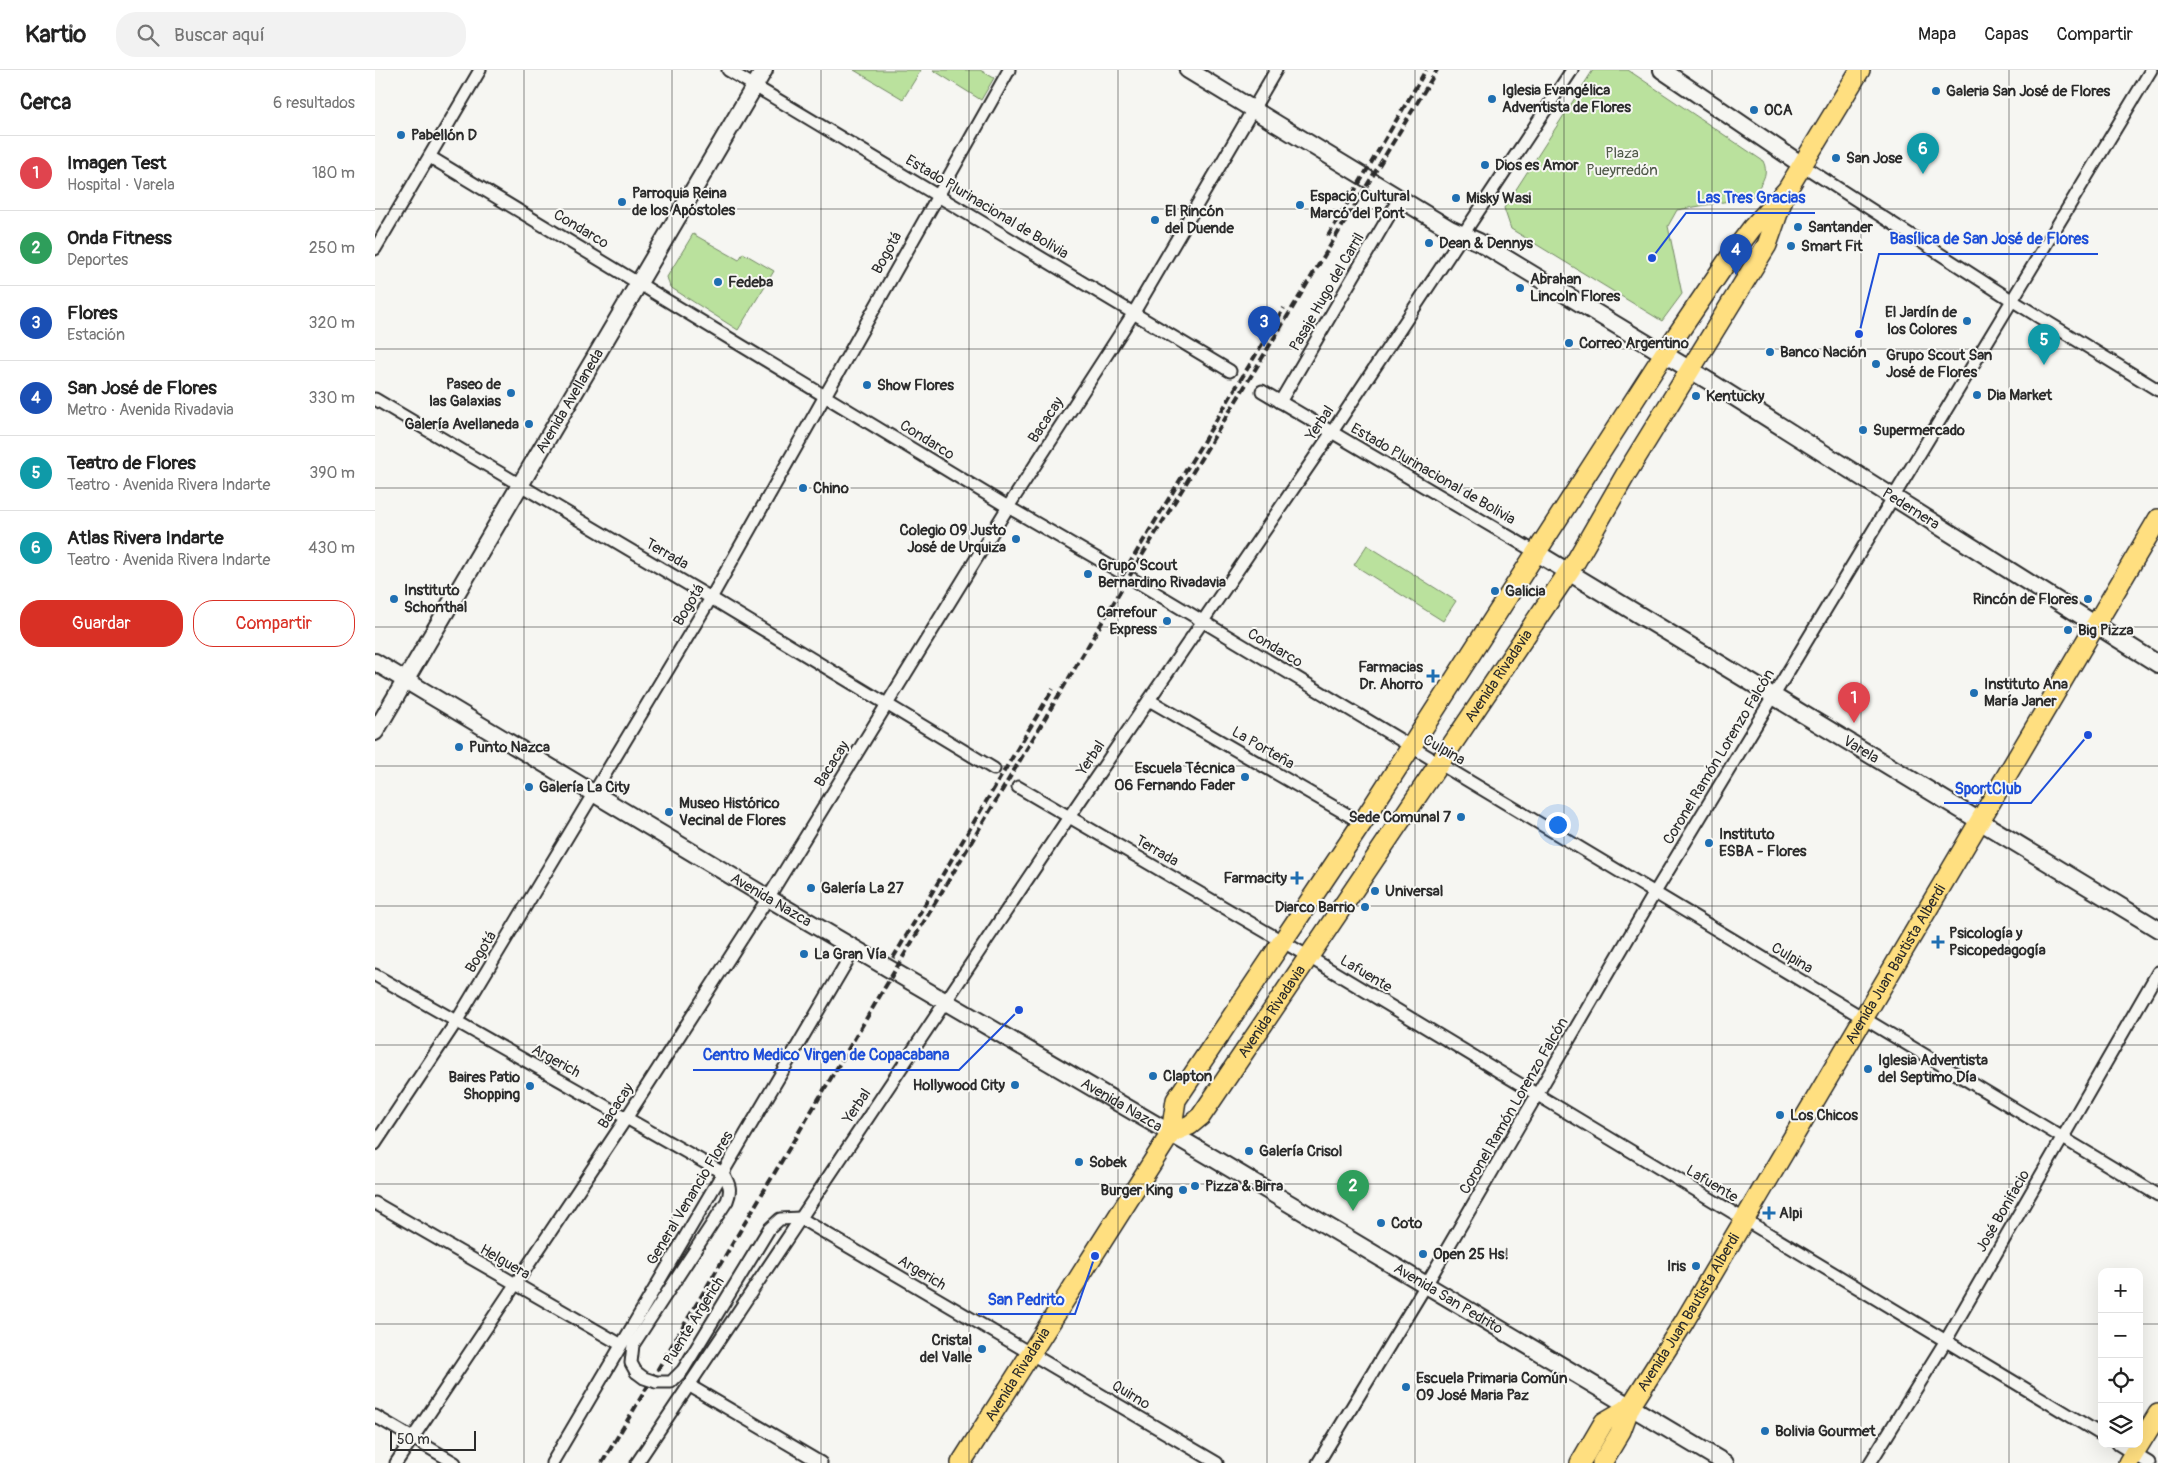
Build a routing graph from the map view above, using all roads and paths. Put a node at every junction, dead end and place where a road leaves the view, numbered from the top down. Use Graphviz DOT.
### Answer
graph roads {
  1 [pos="480,70"];
  2 [pos="728,70"];
  3 [pos="764,70"];
  4 [pos="1009,70"];
  5 [pos="1188,70"];
  6 [pos="1275,70"];
  7 [pos="1572,70"];
  8 [pos="1662,70"];
  9 [pos="1860,70"];
  10 [pos="2153,70"];
  11 [pos="2158,72"];
  12 [pos="754,86"];
  13 [pos="1252,108"];
  14 [pos="430,157"];
  15 [pos="1802,165"];
  16 [pos="1787,190"];
  17 [pos="937,194"];
  18 [pos="1400,197"];
  19 [pos="1463,234"];
  20 [pos="375,249"];
  21 [pos="639,282"];
  22 [pos="2013,301"];
  23 [pos="1133,314"];
  24 [pos="1664,354"];
  25 [pos="1690,370"];
  26 [pos="1230,371"];
  27 [pos="2158,390"];
  28 [pos="1262,391"];
  29 [pos="825,395"];
  30 [pos="375,398"];
  31 [pos="1281,402"];
  32 [pos="1332,432"];
  33 [pos="519,485"];
  34 [pos="1892,498"];
  35 [pos="1008,507"];
  36 [pos="2158,520"];
  37 [pos="1537,553"];
  38 [pos="1567,572"];
  39 [pos="711,598"];
  40 [pos="1202,621"];
  41 [pos="2094,626"];
  42 [pos="375,662"];
  43 [pos="2158,664"];
  44 [pos="406,681"];
  45 [pos="1773,696"];
  46 [pos="1149,700"];
  47 [pos="886,705"];
  48 [pos="375,732"];
  49 [pos="1410,748"];
  50 [pos="1438,764"];
  51 [pos="994,770"];
  52 [pos="1018,787"];
  53 [pos="593,793"];
  54 [pos="1069,817"];
  55 [pos="1978,822"];
  56 [pos="1362,823"];
  57 [pos="1654,894"];
  58 [pos="768,898"];
  59 [pos="2158,929"];
  60 [pos="1282,941"];
  61 [pos="855,948"];
  62 [pos="1309,957"];
  63 [pos="2158,972"];
  64 [pos="375,976"];
  65 [pos="945,1002"];
  66 [pos="1863,1017"];
  67 [pos="457,1022"];
  68 [pos="1538,1096"];
  69 [pos="627,1117"];
  70 [pos="1171,1133"];
  71 [pos="2063,1138"];
  72 [pos="375,1144"];
  73 [pos="723,1173"];
  74 [pos="2158,1195"];
  75 [pos="375,1204"];
  76 [pos="800,1218"];
  77 [pos="1743,1220"];
  78 [pos="1427,1284"];
  79 [pos="514,1285"];
  80 [pos="1945,1342"];
  81 [pos="620,1344"];
  82 [pos="1030,1353"];
  83 [pos="690,1386"];
  84 [pos="1630,1407"];
  85 [pos="2158,1414"];
  86 [pos="375,1416"];
  87 [pos="2098,1433"];
  88 [pos="413,1438"];
  89 [pos="2132,1456"];
  90 [pos="396,1463"];
  91 [pos="455,1463"];
  92 [pos="552,1463"];
  93 [pos="637,1463"];
  94 [pos="821,1463"];
  95 [pos="961,1463"];
  96 [pos="1217,1463"];
  97 [pos="1318,1463"];
  98 [pos="1579,1463"];
  99 [pos="1603,1463"];
  100 [pos="1725,1463"];
  101 [pos="1870,1463"];
  1 -- 14 [label="street"];
  2 -- 12 [label="street, Estado Plurinacional de Bolivia"];
  3 -- 12 [label="main road, Avenida Avellaneda"];
  4 -- 17 [label="street, Bogotá"];
  5 -- 13 [label="main road, Pedernera"];
  6 -- 13 [label="street, Bacacay"];
  7 -- 19 [label="street, Yerbal"];
  8 -- 15 [label="main road"];
  9 -- 15 [label="main road, Avenida Rivadavia"];
  10 -- 11 [label="street"];
  10 -- 22 [label="street, Coronel Ramón Lorenzo Falcón"];
  12 -- 17 [label="street, Estado Plurinacional de Bolivia"];
  12 -- 21 [label="main road, Avenida Avellaneda"];
  13 -- 18 [label="main road, Pedernera"];
  13 -- 23 [label="street, Bacacay"];
  14 -- 20 [label="street"];
  14 -- 21 [label="street, Condarco"];
  15 -- 16 [label="main road, Avenida Rivadavia"];
  15 -- 22 [label="street"];
  16 -- 24 [label="main road, Avenida Rivadavia"];
  16 -- 25 [label="main road, Avenida Rivadavia"];
  17 -- 23 [label="street, Estado Plurinacional de Bolivia"];
  17 -- 29 [label="street, Bogotá"];
  18 -- 19 [label="main road, Pedernera"];
  18 -- 31 [label="street, Pasaje Hugo del Carril"];
  19 -- 24 [label="main road, Pedernera"];
  19 -- 32 [label="street, Yerbal"];
  21 -- 29 [label="street, Condarco"];
  21 -- 33 [label="main road, Avenida Avellaneda"];
  22 -- 27 [label="street"];
  22 -- 34 [label="street, Coronel Ramón Lorenzo Falcón"];
  23 -- 26 [label="street, Estado Plurinacional de Bolivia"];
  23 -- 35 [label="street, Bacacay"];
  24 -- 25 [label="main road, Pedernera"];
  24 -- 37 [label="main road, Avenida Rivadavia"];
  25 -- 34 [label="main road, Pedernera"];
  25 -- 38 [label="main road, Avenida Rivadavia"];
  28 -- 31 [label="street, Estado Plurinacional de Bolivia"];
  29 -- 35 [label="street, Condarco"];
  29 -- 39 [label="street, Bogotá"];
  30 -- 33 [label="street, Terrada"];
  31 -- 32 [label="street, Estado Plurinacional de Bolivia"];
  32 -- 37 [label="street, Estado Plurinacional de Bolivia"];
  32 -- 40 [label="street, Yerbal"];
  33 -- 39 [label="street, Terrada"];
  33 -- 44 [label="main road, Avenida Avellaneda"];
  34 -- 41 [label="main road, Pedernera"];
  34 -- 45 [label="street, Coronel Ramón Lorenzo Falcón"];
  35 -- 40 [label="street, Condarco"];
  35 -- 47 [label="street, Bacacay"];
  36 -- 41 [label="main road, Avenida Juan Bautista Alberdi"];
  37 -- 38 [label="main road, Varela"];
  37 -- 49 [label="main road, Avenida Rivadavia"];
  38 -- 45 [label="main road, Varela"];
  38 -- 50 [label="main road, Avenida Rivadavia"];
  39 -- 47 [label="street, Terrada"];
  39 -- 53 [label="street, Bogotá"];
  40 -- 46 [label="street, Yerbal"];
  40 -- 49 [label="street, Condarco"];
  41 -- 43 [label="main road, Pedernera"];
  41 -- 55 [label="main road, Avenida Juan Bautista Alberdi"];
  42 -- 44 [label="main road, Avenida Nazca"];
  44 -- 48 [label="main road, Avenida Avellaneda"];
  44 -- 53 [label="main road, Avenida Nazca"];
  45 -- 55 [label="main road, Varela"];
  45 -- 57 [label="street, Coronel Ramón Lorenzo Falcón"];
  46 -- 54 [label="street, Yerbal"];
  46 -- 56 [label="street, La Porteña"];
  47 -- 51 [label="street, Terrada"];
  47 -- 58 [label="street, Bacacay"];
  49 -- 50 [label="street, Culpina"];
  49 -- 56 [label="main road, Avenida Rivadavia"];
  50 -- 57 [label="street, Culpina"];
  50 -- 62 [label="main road, Avenida Rivadavia"];
  52 -- 54 [label="street, Terrada"];
  53 -- 58 [label="main road, Avenida Nazca"];
  53 -- 67 [label="street, Bogotá"];
  54 -- 60 [label="street, Terrada"];
  54 -- 65 [label="street, Yerbal"];
  55 -- 59 [label="main road, Varela"];
  55 -- 66 [label="main road, Avenida Juan Bautista Alberdi"];
  56 -- 60 [label="main road, Avenida Rivadavia"];
  57 -- 66 [label="street, Culpina"];
  57 -- 68 [label="street, Coronel Ramón Lorenzo Falcón"];
  58 -- 61 [label="main road, Avenida Nazca"];
  58 -- 69 [label="street, Bacacay"];
  60 -- 62 [label="street, Terrada"];
  60 -- 70 [label="main road, Avenida Rivadavia"];
  61 -- 65 [label="main road, Avenida Nazca"];
  61 -- 73 [label="street, General Venancio Flores"];
  62 -- 68 [label="street, Lafuente"];
  62 -- 70 [label="main road, Avenida Rivadavia"];
  63 -- 71 [label="street, José Bonifacio"];
  64 -- 67 [label="street, Argerich"];
  65 -- 70 [label="main road, Avenida Nazca"];
  65 -- 76 [label="street, Yerbal"];
  66 -- 71 [label="street, Culpina"];
  66 -- 77 [label="main road, Avenida Juan Bautista Alberdi"];
  67 -- 69 [label="street, Argerich"];
  67 -- 72 [label="street, Bogotá"];
  68 -- 77 [label="street, Lafuente"];
  68 -- 78 [label="street, Coronel Ramón Lorenzo Falcón"];
  69 -- 73 [label="street, Argerich"];
  69 -- 79 [label="street, Bacacay"];
  70 -- 78 [label="main road, Avenida San Pedrito"];
  70 -- 82 [label="main road, Avenida Rivadavia"];
  71 -- 74 [label="street, Culpina"];
  71 -- 80 [label="street, José Bonifacio"];
  73 -- 76 [label="street, Puente Argerich, bridge"];
  73 -- 81 [label="street, General Venancio Flores"];
  75 -- 79 [label="street, Helguera"];
  76 -- 82 [label="street, Argerich"];
  76 -- 83 [label="street, Yerbal"];
  77 -- 80 [label="street, Lafuente"];
  77 -- 84 [label="main road, Avenida Juan Bautista Alberdi"];
  78 -- 84 [label="main road, Avenida San Pedrito"];
  78 -- 97 [label="street, Coronel Ramón Lorenzo Falcón"];
  79 -- 81 [label="street, Helguera"];
  79 -- 88 [label="street, Bacacay"];
  80 -- 87 [label="street, Lafuente"];
  80 -- 101 [label="street, José Bonifacio"];
  81 -- 92 [label="street, General Venancio Flores"];
  82 -- 95 [label="main road, Avenida Rivadavia"];
  82 -- 96 [label="street, Quirno"];
  83 -- 93 [label="street, Yerbal"];
  83 -- 94 [label="street"];
  84 -- 98 [label="main road, Avenida Juan Bautista Alberdi"];
  84 -- 99 [label="main road, Avenida Juan Bautista Alberdi"];
  84 -- 100 [label="main road, Avenida San Pedrito"];
  85 -- 89 [label="main road"];
  86 -- 88 [label="street"];
  88 -- 90 [label="street, Bacacay"];
  88 -- 91 [label="street"];
}
